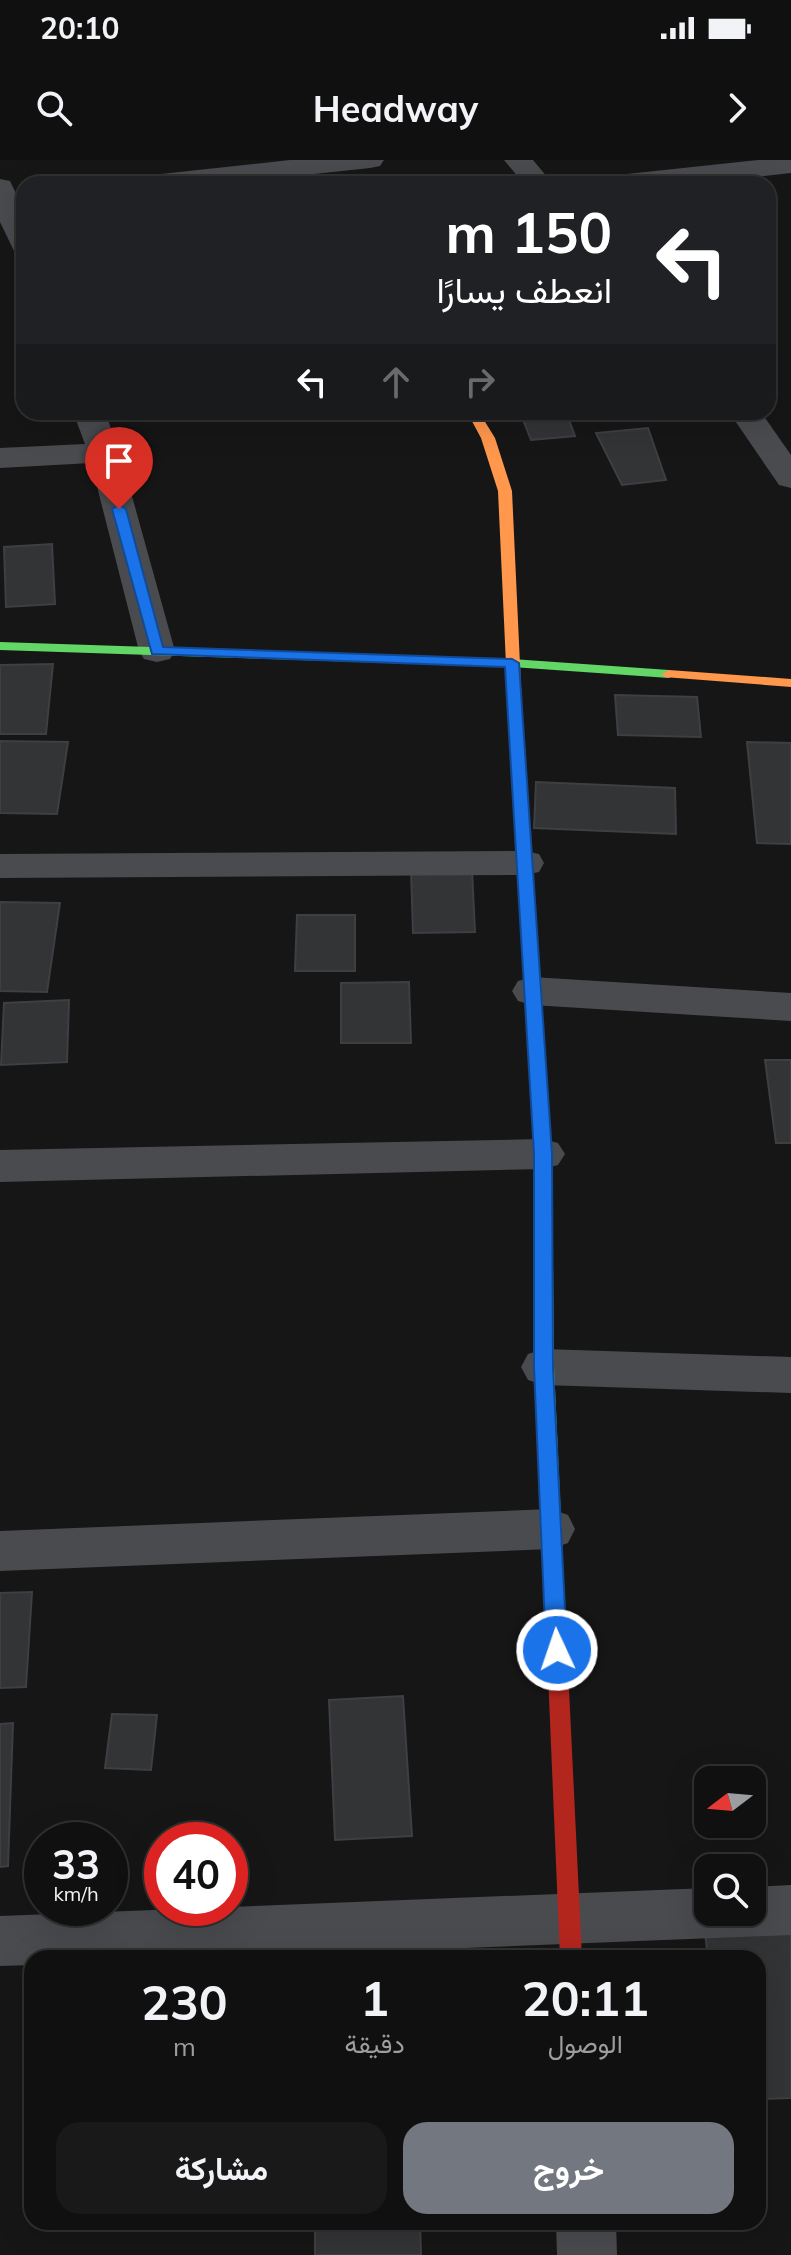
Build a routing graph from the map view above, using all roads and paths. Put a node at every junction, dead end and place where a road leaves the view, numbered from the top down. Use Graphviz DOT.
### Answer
graph roads {
  1 [pos="370,160"];
  2 [pos="518,160"];
  3 [pos="791,165"];
  4 [pos="328,175"];
  5 [pos="307,176"];
  6 [pos="532,176"];
  7 [pos="685,176"];
  8 [pos="8,202"];
  9 [pos="16,224"];
  10 [pos="92,420"];
  11 [pos="478,420"];
  12 [pos="751,420"];
  13 [pos="104,453"];
  14 [pos="0,458"];
  15 [pos="791,478"];
  16 [pos="0,646"];
  17 [pos="157,651"];
  18 [pos="512,663"];
  19 [pos="791,683"];
  20 [pos="525,863"];
  21 [pos="0,866"];
  22 [pos="532,991"];
  23 [pos="791,1007"];
  24 [pos="543,1154"];
  25 [pos="0,1166"];
  26 [pos="544,1367"];
  27 [pos="791,1375"];
  28 [pos="551,1529"];
  29 [pos="0,1551"];
  30 [pos="791,1910"];
  31 [pos="766,1911"];
  32 [pos="694,1920"];
  33 [pos="570,1939"];
  34 [pos="0,1941"];
  35 [pos="586,2230"];
  36 [pos="587,2255"];
  1 -- 4 [label="street"];
  2 -- 6 [label="street"];
  3 -- 7 [label="street"];
  4 -- 5 [label="street"];
  8 -- 9 [label="street"];
  10 -- 13 [label="street"];
  11 -- 18 [label="street"];
  12 -- 15 [label="street"];
  13 -- 14 [label="street"];
  13 -- 17 [label="street"];
  16 -- 17 [label="street"];
  17 -- 18 [label="street"];
  18 -- 19 [label="street"];
  18 -- 20 [label="street"];
  20 -- 21 [label="street"];
  20 -- 22 [label="street"];
  22 -- 23 [label="street"];
  22 -- 24 [label="street"];
  24 -- 25 [label="street"];
  24 -- 26 [label="street"];
  26 -- 27 [label="street"];
  26 -- 28 [label="street"];
  28 -- 29 [label="street"];
  28 -- 33 [label="street"];
  30 -- 31 [label="street"];
  32 -- 33 [label="street"];
  33 -- 34 [label="street"];
  35 -- 36 [label="street"];
}
